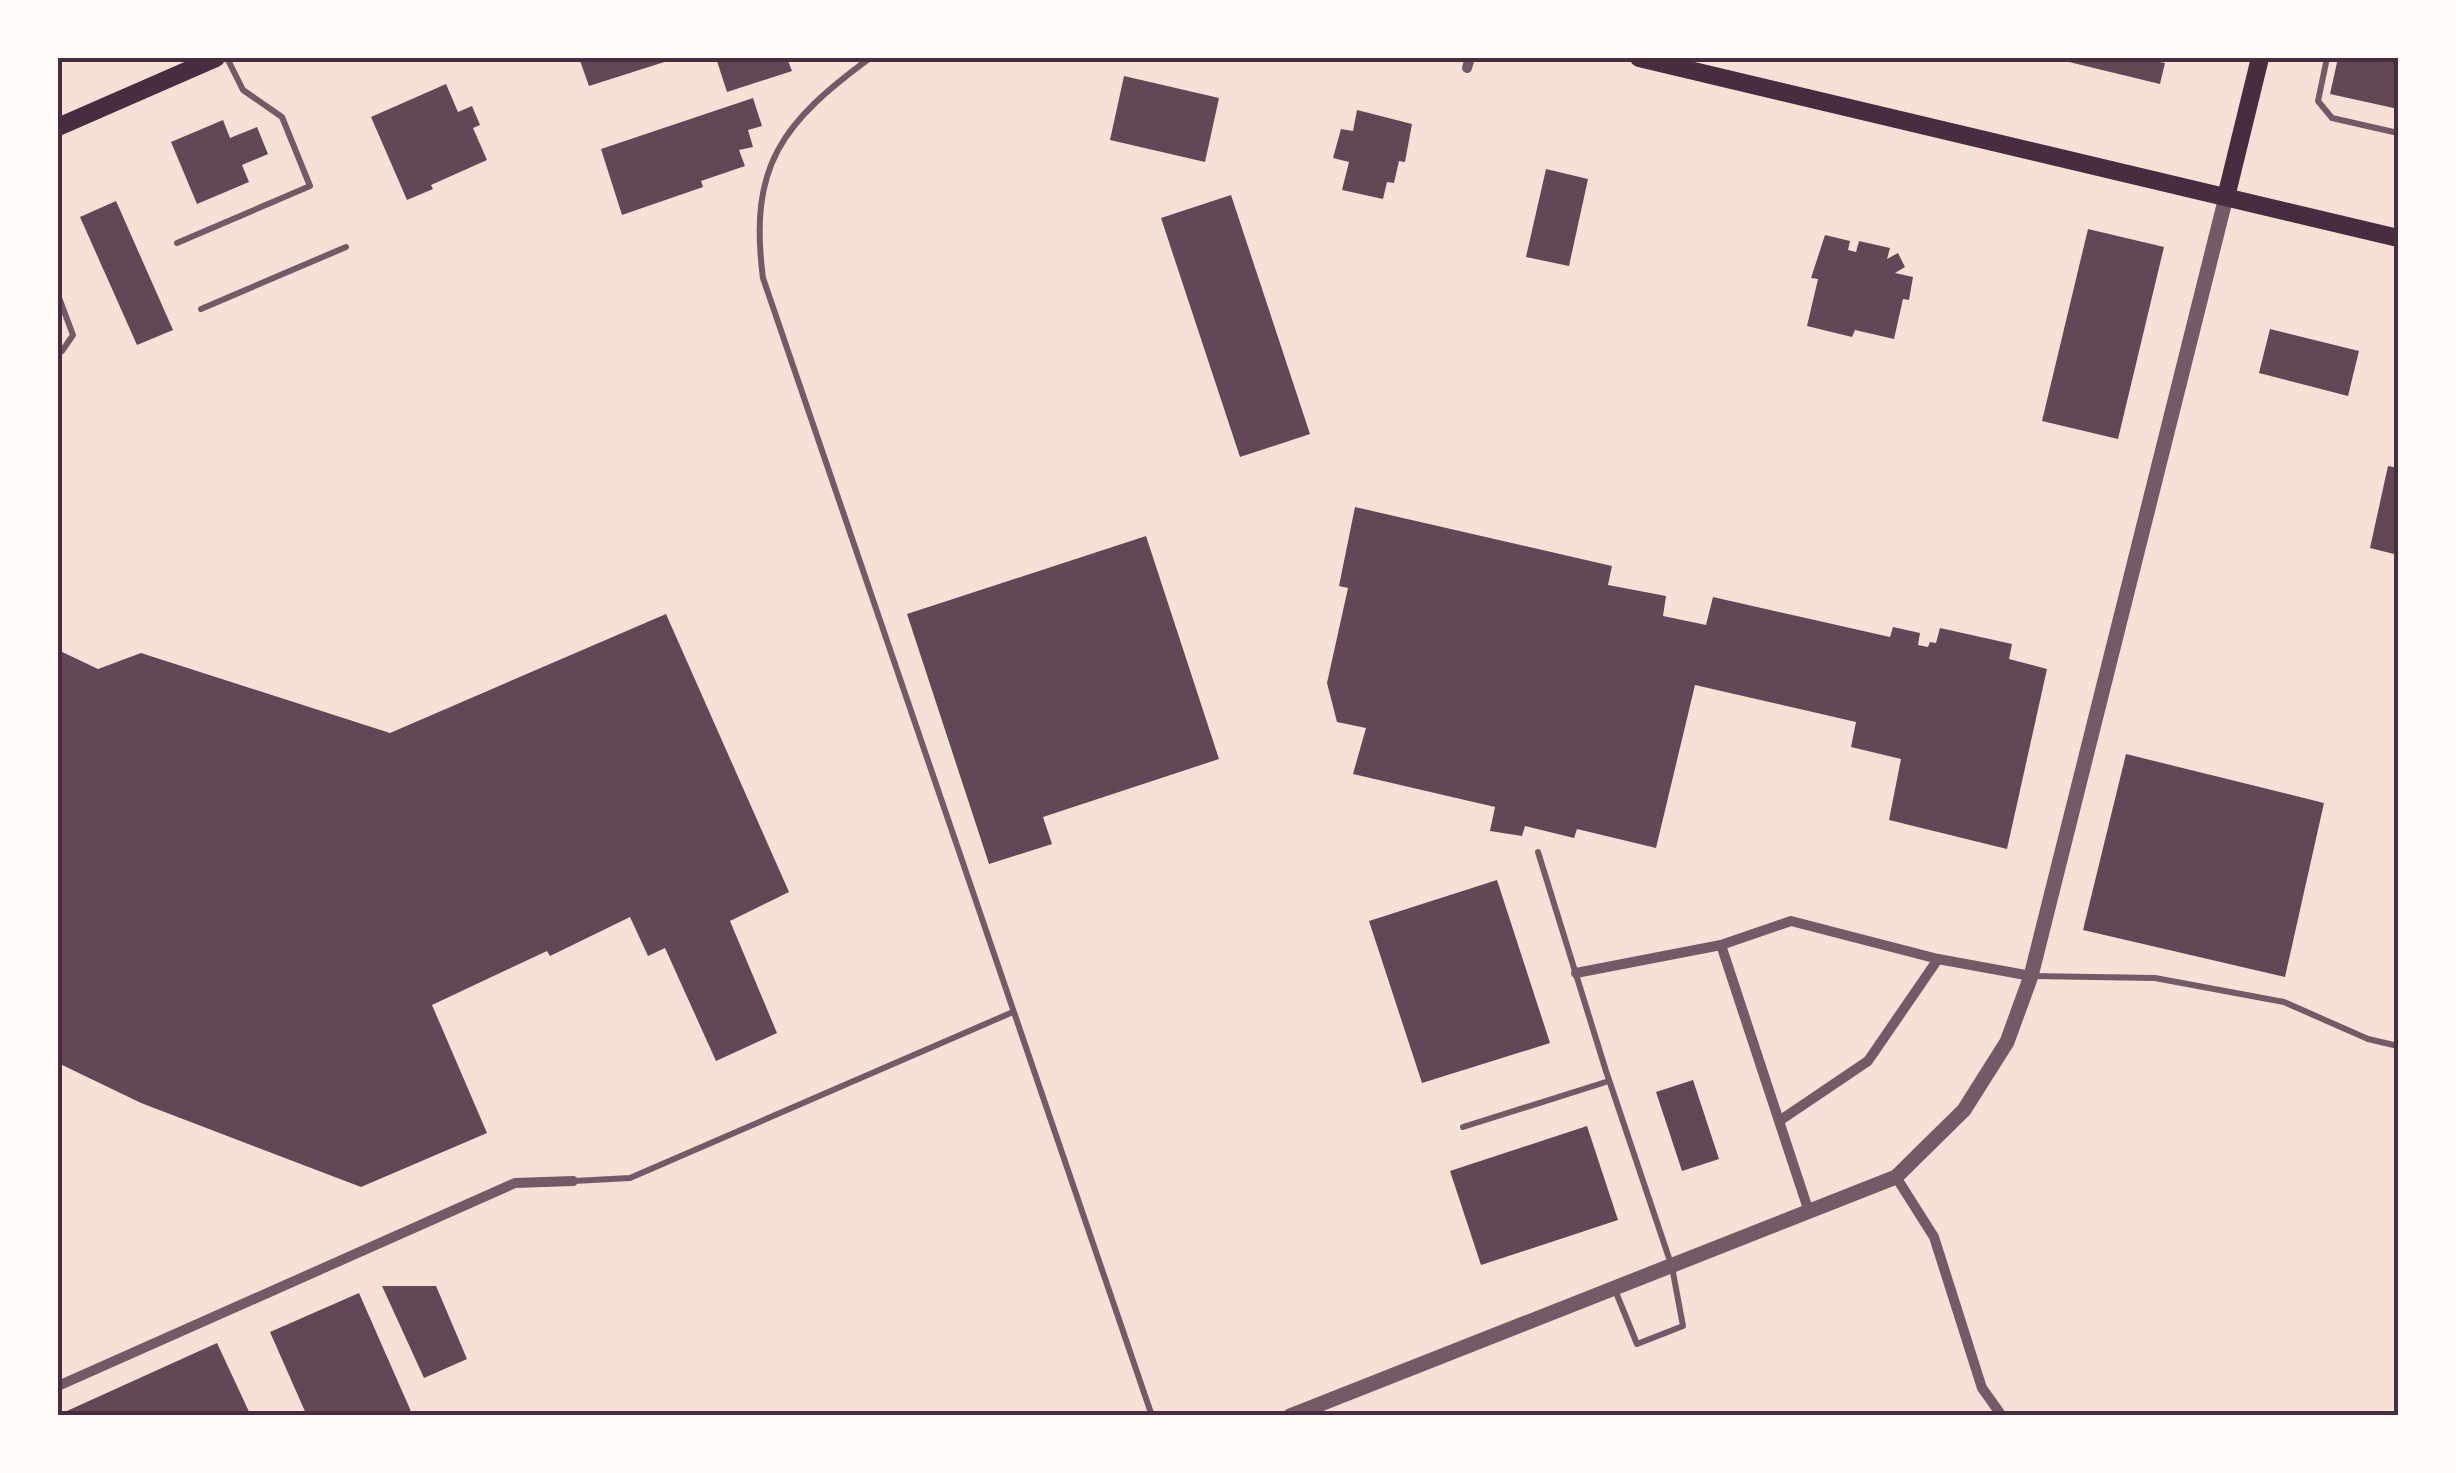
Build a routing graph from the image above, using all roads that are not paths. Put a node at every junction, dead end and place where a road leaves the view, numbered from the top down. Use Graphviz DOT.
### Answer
graph roads {
  1 [pos="216,58"];
  2 [pos="228,58"];
  3 [pos="870,58"];
  4 [pos="1639,58"];
  5 [pos="2260,58"];
  6 [pos="2327,58"];
  7 [pos="58,127"];
  8 [pos="2398,133"];
  9 [pos="2226,197"];
  10 [pos="2398,238"];
  11 [pos="177,243"];
  12 [pos="346,247"];
  13 [pos="58,296"];
  14 [pos="201,309"];
  15 [pos="58,352"];
  16 [pos="1538,852"];
  17 [pos="1721,945"];
  18 [pos="1938,959"];
  19 [pos="1576,973"];
  20 [pos="2030,976"];
  21 [pos="1013,1012"];
  22 [pos="2398,1046"];
  23 [pos="1609,1081"];
  24 [pos="1779,1120"];
  25 [pos="1464,1128"];
  26 [pos="1896,1177"];
  27 [pos="573,1180"];
  28 [pos="1809,1212"];
  29 [pos="1672,1267"];
  30 [pos="1615,1290"];
  31 [pos="58,1386"];
  32 [pos="1152,1416"];
  33 [pos="1290,1416"];
  34 [pos="2002,1416"];
  1 -- 7 [label="main road"];
  2 -- 11 [label="lane"];
  3 -- 21 [label="lane"];
  4 -- 9 [label="main road"];
  5 -- 9 [label="main road"];
  6 -- 8 [label="lane"];
  9 -- 10 [label="main road"];
  9 -- 20 [label="street"];
  12 -- 14 [label="lane"];
  13 -- 15 [label="lane"];
  16 -- 19 [label="lane"];
  17 -- 18 [label="street"];
  17 -- 19 [label="street"];
  17 -- 24 [label="street"];
  18 -- 20 [label="street"];
  18 -- 24 [label="street"];
  19 -- 23 [label="lane"];
  20 -- 22 [label="lane"];
  20 -- 26 [label="street"];
  21 -- 27 [label="lane"];
  21 -- 32 [label="lane"];
  23 -- 25 [label="lane"];
  23 -- 29 [label="lane"];
  24 -- 28 [label="street"];
  26 -- 28 [label="street"];
  26 -- 34 [label="street"];
  27 -- 31 [label="street"];
  28 -- 29 [label="street"];
  29 -- 30 [label="street"];
  29 -- 30 [label="lane"];
  30 -- 33 [label="street"];
}
